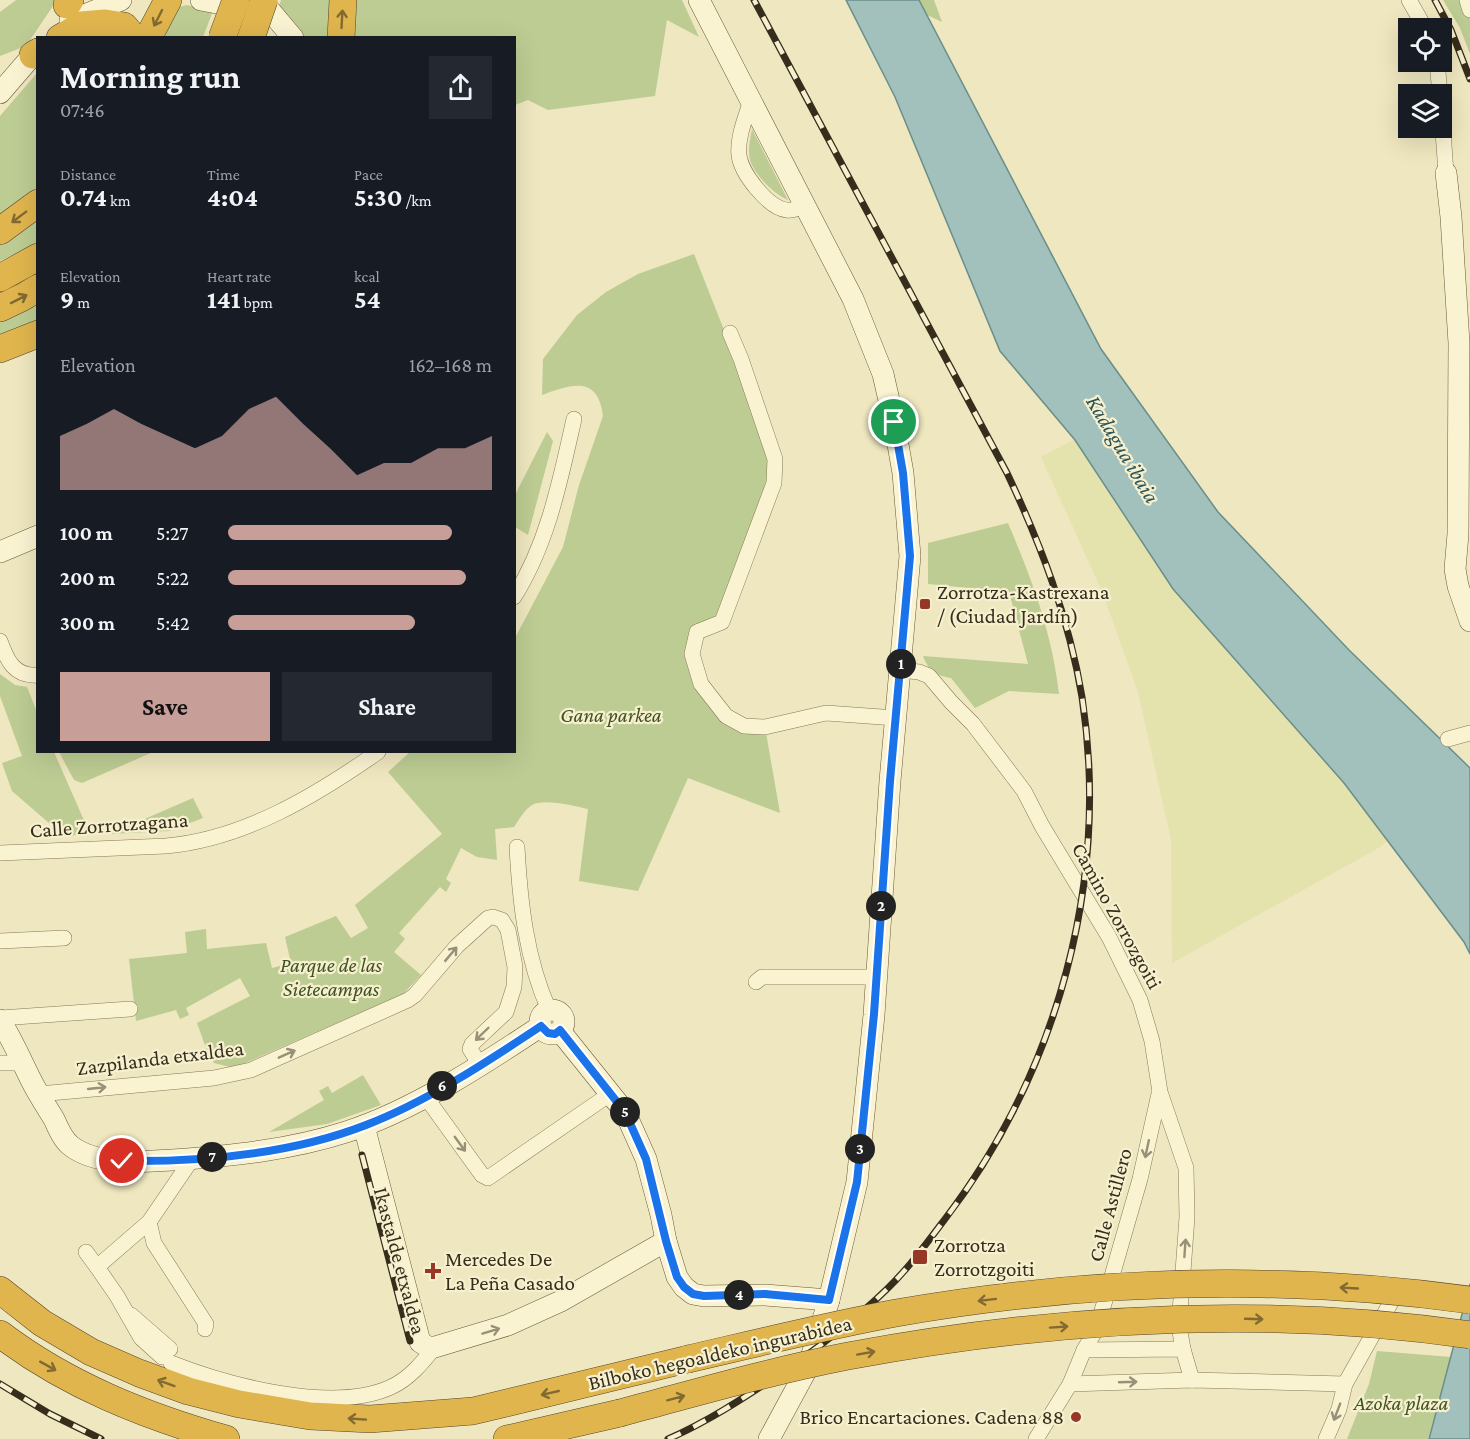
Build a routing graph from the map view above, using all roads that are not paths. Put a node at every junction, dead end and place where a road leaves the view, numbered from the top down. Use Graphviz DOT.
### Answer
graph roads {
  1 [pos="121,0"];
  2 [pos="168,0"];
  3 [pos="201,0"];
  4 [pos="236,0"];
  5 [pos="262,0"];
  6 [pos="343,0"];
  7 [pos="699,0"];
  8 [pos="1409,0"];
  9 [pos="1467,0"];
  10 [pos="70,2"];
  11 [pos="1470,10"];
  12 [pos="1419,18"];
  13 [pos="49,36"];
  14 [pos="53,36"];
  15 [pos="61,36"];
  16 [pos="132,36"];
  17 [pos="149,36"];
  18 [pos="223,36"];
  19 [pos="253,36"];
  20 [pos="260,36"];
  21 [pos="291,36"];
  22 [pos="341,36"];
  23 [pos="36,53"];
  24 [pos="0,93"];
  25 [pos="751,100"];
  26 [pos="1443,138"];
  27 [pos="1446,173"];
  28 [pos="36,204"];
  29 [pos="805,205"];
  30 [pos="0,231"];
  31 [pos="36,258"];
  32 [pos="0,278"];
  33 [pos="36,289"];
  34 [pos="0,308"];
  35 [pos="730,333"];
  36 [pos="36,335"];
  37 [pos="0,349"];
  38 [pos="1464,365"];
  39 [pos="574,419"];
  40 [pos="36,537"];
  41 [pos="0,552"];
  42 [pos="516,593"];
  43 [pos="1470,621"];
  44 [pos="0,641"];
  45 [pos="901,670"];
  46 [pos="36,675"];
  47 [pos="896,718"];
  48 [pos="1470,733"];
  49 [pos="1448,739"];
  50 [pos="376,753"];
  51 [pos="517,847"];
  52 [pos="0,853"];
  53 [pos="63,938"];
  54 [pos="0,941"];
  55 [pos="876,977"];
  56 [pos="756,982"];
  57 [pos="130,1009"];
  58 [pos="0,1019"];
  59 [pos="550,1022"];
  60 [pos="0,1063"];
  61 [pos="23,1063"];
  62 [pos="480,1065"];
  63 [pos="1160,1092"];
  64 [pos="39,1094"];
  65 [pos="610,1094"];
  66 [pos="425,1096"];
  67 [pos="364,1126"];
  68 [pos="192,1159"];
  69 [pos="149,1222"];
  70 [pos="666,1241"];
  71 [pos="86,1252"];
  72 [pos="98,1267"];
  73 [pos="1403,1280"];
  74 [pos="0,1290"];
  75 [pos="829,1300"];
  76 [pos="1470,1300"];
  77 [pos="205,1329"];
  78 [pos="0,1334"];
  79 [pos="1470,1335"];
  80 [pos="435,1347"];
  81 [pos="1183,1348"];
  82 [pos="1084,1350"];
  83 [pos="1192,1380"];
  84 [pos="1070,1384"];
  85 [pos="1346,1384"];
  86 [pos="226,1439"];
  87 [pos="507,1439"];
  88 [pos="769,1439"];
  89 [pos="1036,1439"];
  90 [pos="1326,1439"];
  1 -- 14 [label="street"];
  2 -- 17 [label="highway, one-way"];
  3 -- 20 [label="street"];
  4 -- 18 [label="highway, bridge"];
  5 -- 19 [label="highway, bridge"];
  5 -- 21 [label="street"];
  22 -- 6 [label="highway, one-way"];
  7 -- 25 [label="street"];
  8 -- 12 [label="street"];
  9 -- 11 [label="street"];
  10 -- 13 [label="street"];
  15 -- 16 [label="highway"];
  23 -- 24 [label="street"];
  25 -- 29 [label="street"];
  25 -- 29 [label="street"];
  26 -- 27 [label="street"];
  27 -- 38 [label="street"];
  28 -- 30 [label="highway, one-way"];
  29 -- 45 [label="street"];
  31 -- 32 [label="highway"];
  34 -- 33 [label="highway, one-way"];
  35 -- 47 [label="street"];
  36 -- 37 [label="highway"];
  38 -- 43 [label="street"];
  39 -- 42 [label="street"];
  40 -- 41 [label="street"];
  44 -- 46 [label="street"];
  45 -- 47 [label="street"];
  45 -- 63 [label="street, Camino Zorrozgoiti"];
  47 -- 55 [label="street"];
  48 -- 49 [label="street"];
  50 -- 52 [label="street, Calle Zorrotzagana"];
  51 -- 59 [label="street"];
  53 -- 54 [label="street"];
  55 -- 56 [label="street"];
  55 -- 75 [label="street"];
  57 -- 58 [label="street"];
  58 -- 61 [label="street"];
  59 -- 62 [label="street"];
  59 -- 65 [label="street"];
  60 -- 61 [label="street"];
  61 -- 64 [label="street"];
  64 -- 62 [label="street, Zazpilanda etxaldea, one-way"];
  62 -- 66 [label="street"];
  81 -- 63 [label="street, Camino Zorrozgoiti, one-way"];
  63 -- 82 [label="street, Calle Astillero, one-way"];
  64 -- 68 [label="street"];
  66 -- 65 [label="street, one-way"];
  65 -- 70 [label="street"];
  66 -- 67 [label="street"];
  67 -- 68 [label="street"];
  67 -- 80 [label="street, Ikastalde etxaldea"];
  68 -- 69 [label="street"];
  69 -- 72 [label="street"];
  69 -- 77 [label="street"];
  70 -- 75 [label="street"];
  80 -- 70 [label="street, Ikastalde etxaldea, one-way"];
  71 -- 72 [label="street"];
  72 -- 80 [label="street"];
  73 -- 85 [label="street"];
  76 -- 74 [label="highway, Bilboko hegoaldeko ingurabidea, one-way, bridge"];
  75 -- 88 [label="street"];
  78 -- 86 [label="highway, one-way"];
  87 -- 79 [label="highway, Bilboko hegoaldeko ingurabidea, one-way, bridge"];
  81 -- 82 [label="street"];
  81 -- 83 [label="street, Camino Zorrozgoiti"];
  82 -- 84 [label="street, Calle Astillero"];
  84 -- 83 [label="street, one-way"];
  83 -- 85 [label="street"];
  84 -- 89 [label="street, Calle Astillero"];
  85 -- 90 [label="street, one-way"];
}
